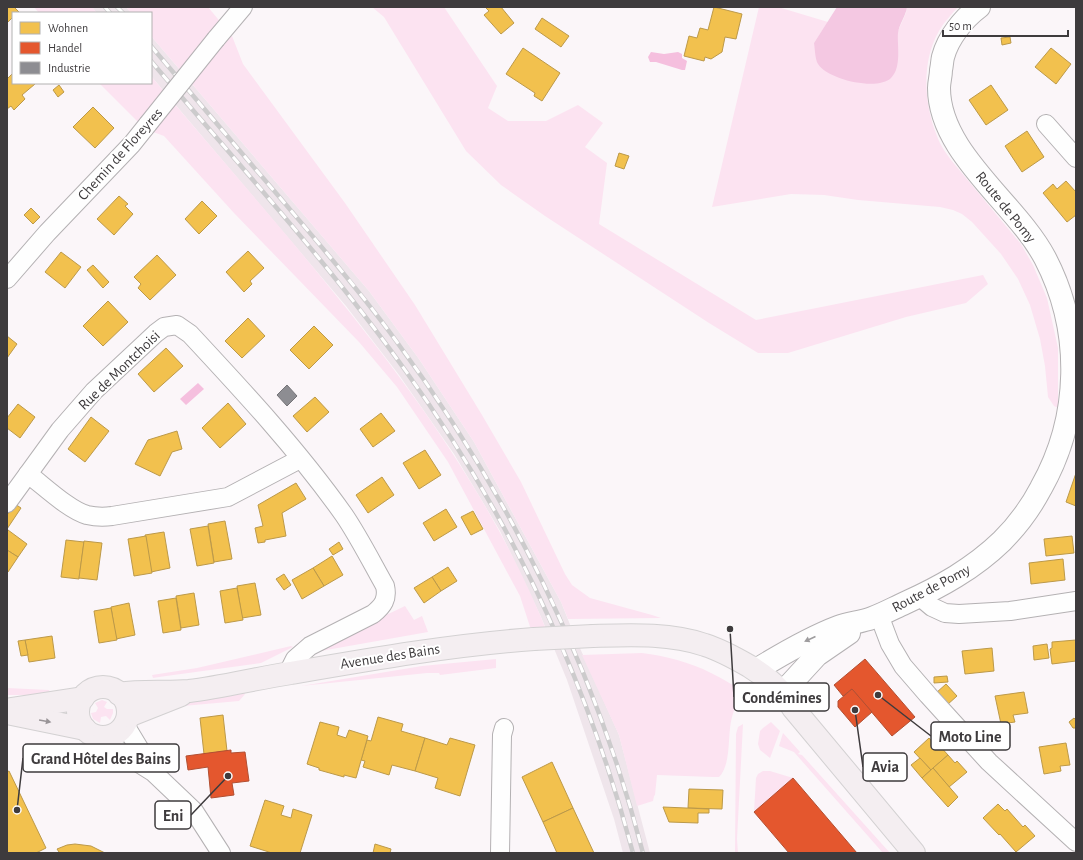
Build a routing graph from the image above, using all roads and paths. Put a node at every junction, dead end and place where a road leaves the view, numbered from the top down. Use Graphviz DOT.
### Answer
graph roads {
  1 [pos="243,7"];
  2 [pos="979,7"];
  3 [pos="1046,124"];
  4 [pos="1076,158"];
  5 [pos="7,278"];
  6 [pos="300,458"];
  7 [pos="28,474"];
  8 [pos="7,503"];
  9 [pos="919,596"];
  10 [pos="1076,601"];
  11 [pos="876,616"];
  12 [pos="756,670"];
  13 [pos="288,673"];
  14 [pos="188,691"];
  15 [pos="783,692"];
  16 [pos="120,694"];
  17 [pos="83,698"];
  18 [pos="7,710"];
  19 [pos="7,713"];
  20 [pos="127,720"];
  21 [pos="504,728"];
  22 [pos="84,729"];
  23 [pos="105,737"];
  24 [pos="153,772"];
  25 [pos="1076,842"];
  26 [pos="221,853"];
  27 [pos="500,853"];
  28 [pos="914,853"];
  1 -- 5 [label="street, Chemin de Floreyres, bridge"];
  2 -- 9 [label="main road, Route de Pomy"];
  3 -- 4 [label="street"];
  6 -- 7 [label="street"];
  6 -- 7 [label="street, Rue de Montchoisi"];
  6 -- 13 [label="street, Rue de Montchoisi"];
  7 -- 8 [label="street, Rue de Montchoisi"];
  9 -- 10 [label="street"];
  9 -- 11 [label="main road, Route de Pomy"];
  11 -- 12 [label="main road, Route de Pomy, one-way"];
  11 -- 15 [label="main road, Route de Pomy"];
  11 -- 25 [label="street"];
  12 -- 13 [label="main road, Avenue des Bains, bridge"];
  12 -- 15 [label="main road, Avenue des Bains"];
  13 -- 14 [label="main road, Avenue des Bains"];
  14 -- 16 [label="main road"];
  14 -- 20 [label="main road"];
  15 -- 28 [label="main road, Avenue des Bains"];
  16 -- 17 [label="main road"];
  16 -- 20 [label="main road"];
  17 -- 18 [label="main road"];
  17 -- 22 [label="main road"];
  19 -- 22 [label="main road, one-way"];
  20 -- 23 [label="main road"];
  20 -- 24 [label="street"];
  21 -- 27 [label="street"];
  22 -- 23 [label="main road"];
  23 -- 24 [label="street"];
  24 -- 26 [label="street"];
}
